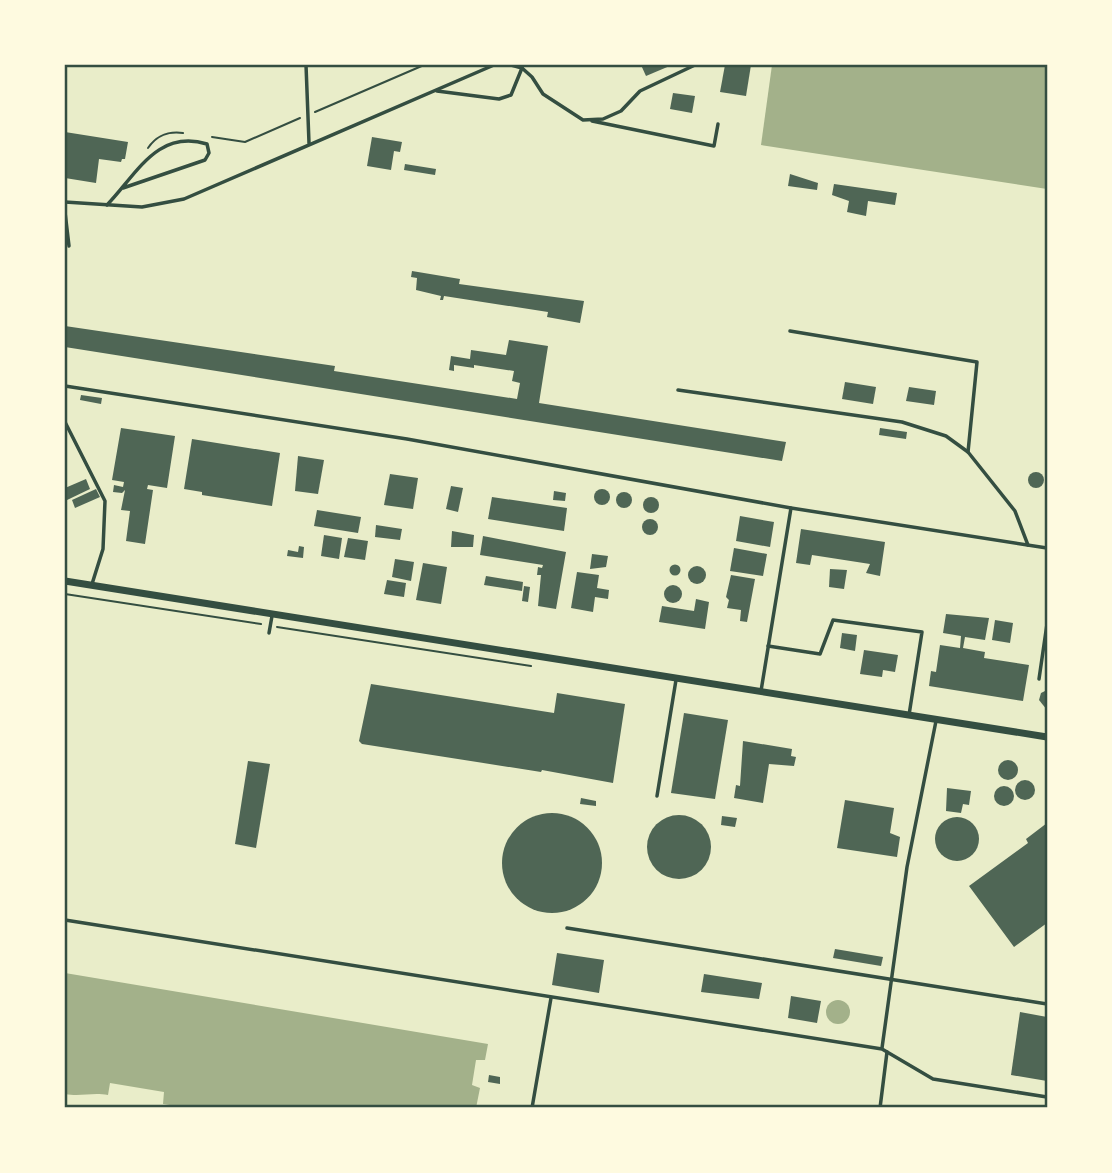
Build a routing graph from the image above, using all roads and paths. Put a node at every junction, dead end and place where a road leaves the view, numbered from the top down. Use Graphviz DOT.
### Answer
graph roads {
  1 [pos="306,65"];
  2 [pos="424,65"];
  3 [pos="494,65"];
  4 [pos="511,65"];
  5 [pos="695,65"];
  6 [pos="522,68"];
  7 [pos="435,90"];
  8 [pos="309,114"];
  9 [pos="583,120"];
  10 [pos="718,124"];
  11 [pos="188,134"];
  12 [pos="201,136"];
  13 [pos="309,143"];
  14 [pos="146,150"];
  15 [pos="123,188"];
  16 [pos="65,202"];
  17 [pos="107,205"];
  18 [pos="65,212"];
  19 [pos="69,246"];
  20 [pos="790,331"];
  21 [pos="65,386"];
  22 [pos="678,390"];
  23 [pos="65,422"];
  24 [pos="968,452"];
  25 [pos="790,508"];
  26 [pos="1028,545"];
  27 [pos="1047,548"];
  28 [pos="65,581"];
  29 [pos="92,586"];
  30 [pos="65,594"];
  31 [pos="272,616"];
  32 [pos="1047,624"];
  33 [pos="271,626"];
  34 [pos="269,633"];
  35 [pos="768,646"];
  36 [pos="1045,652"];
  37 [pos="530,666"];
  38 [pos="677,678"];
  39 [pos="1038,679"];
  40 [pos="761,691"];
  41 [pos="909,715"];
  42 [pos="936,719"];
  43 [pos="1047,737"];
  44 [pos="657,796"];
  45 [pos="65,920"];
  46 [pos="567,928"];
  47 [pos="894,979"];
  48 [pos="551,998"];
  49 [pos="1047,1004"];
  50 [pos="882,1049"];
  51 [pos="887,1052"];
  52 [pos="1047,1097"];
  53 [pos="531,1108"];
  54 [pos="880,1108"];
  1 -- 8 [label="lane"];
  2 -- 8 [label="path"];
  3 -- 7 [label="lane"];
  4 -- 6 [label="lane"];
  5 -- 9 [label="lane"];
  6 -- 7 [label="lane"];
  6 -- 9 [label="lane"];
  7 -- 13 [label="lane"];
  8 -- 12 [label="path"];
  8 -- 13 [label="lane"];
  9 -- 10 [label="lane"];
  11 -- 14 [label="path"];
  13 -- 17 [label="lane"];
  15 -- 15 [label="lane"];
  15 -- 17 [label="lane"];
  16 -- 17 [label="lane"];
  18 -- 19 [label="lane"];
  20 -- 24 [label="lane"];
  21 -- 25 [label="lane"];
  22 -- 24 [label="lane"];
  23 -- 29 [label="lane"];
  24 -- 26 [label="lane"];
  25 -- 26 [label="lane"];
  25 -- 35 [label="lane"];
  26 -- 27 [label="lane"];
  28 -- 29 [label="street"];
  29 -- 31 [label="street"];
  30 -- 33 [label="path"];
  31 -- 33 [label="lane"];
  31 -- 38 [label="street"];
  32 -- 36 [label="lane"];
  33 -- 34 [label="lane"];
  33 -- 37 [label="path"];
  35 -- 40 [label="lane"];
  35 -- 41 [label="lane"];
  36 -- 39 [label="lane"];
  38 -- 40 [label="street"];
  38 -- 44 [label="lane"];
  40 -- 41 [label="street"];
  41 -- 42 [label="street"];
  42 -- 43 [label="street"];
  42 -- 47 [label="lane"];
  45 -- 48 [label="lane"];
  46 -- 47 [label="lane"];
  47 -- 49 [label="lane"];
  47 -- 50 [label="lane"];
  48 -- 50 [label="lane"];
  48 -- 53 [label="lane"];
  50 -- 51 [label="lane"];
  51 -- 52 [label="lane"];
  51 -- 54 [label="lane"];
}
